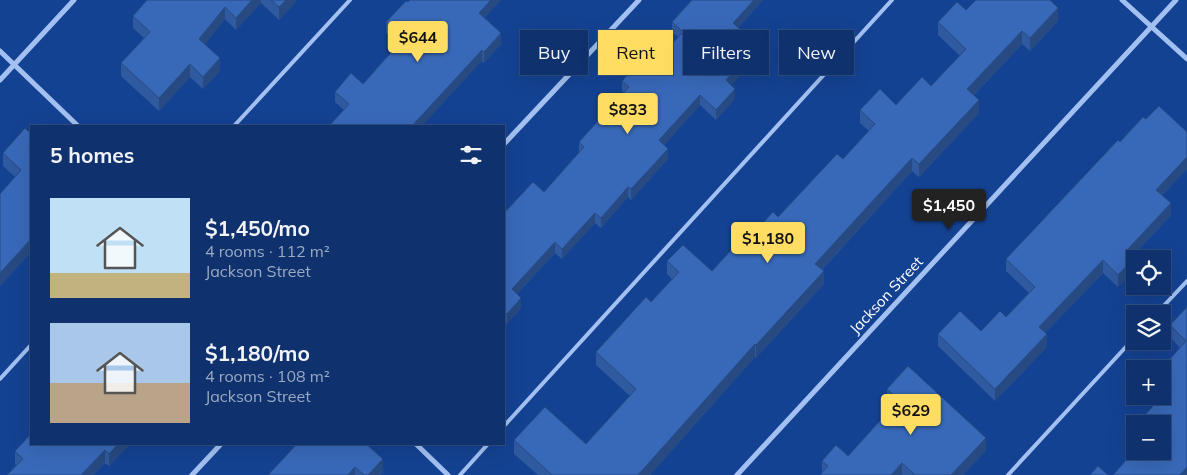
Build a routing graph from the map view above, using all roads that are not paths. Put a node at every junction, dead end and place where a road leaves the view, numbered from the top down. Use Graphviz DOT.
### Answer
graph roads {
  1 [pos="74,0"];
  2 [pos="350,0"];
  3 [pos="639,0"];
  4 [pos="892,0"];
  5 [pos="1122,0"];
  6 [pos="1176,0"];
  7 [pos="1151,26"];
  8 [pos="0,51"];
  9 [pos="1187,59"];
  10 [pos="14,64"];
  11 [pos="0,80"];
  12 [pos="77,125"];
  13 [pos="235,125"];
  14 [pos="505,143"];
  15 [pos="1187,281"];
  16 [pos="1164,305"];
  17 [pos="30,346"];
  18 [pos="1126,347"];
  19 [pos="0,379"];
  20 [pos="505,425"];
  21 [pos="220,445"];
  22 [pos="417,445"];
  23 [pos="487,445"];
  24 [pos="192,475"];
  25 [pos="448,475"];
  26 [pos="460,475"];
  27 [pos="736,475"];
  28 [pos="1008,475"];
  1 -- 10 [label="street"];
  2 -- 13 [label="lane"];
  3 -- 14 [label="street"];
  4 -- 20 [label="lane"];
  5 -- 7 [label="street"];
  6 -- 7 [label="street, Jackson Street"];
  7 -- 9 [label="street"];
  7 -- 27 [label="street, Jackson Street"];
  8 -- 10 [label="street"];
  10 -- 11 [label="street"];
  10 -- 12 [label="street"];
  15 -- 16 [label="lane"];
  17 -- 19 [label="lane"];
  18 -- 28 [label="lane"];
  21 -- 24 [label="street"];
  22 -- 25 [label="street"];
  23 -- 26 [label="lane"];
}
